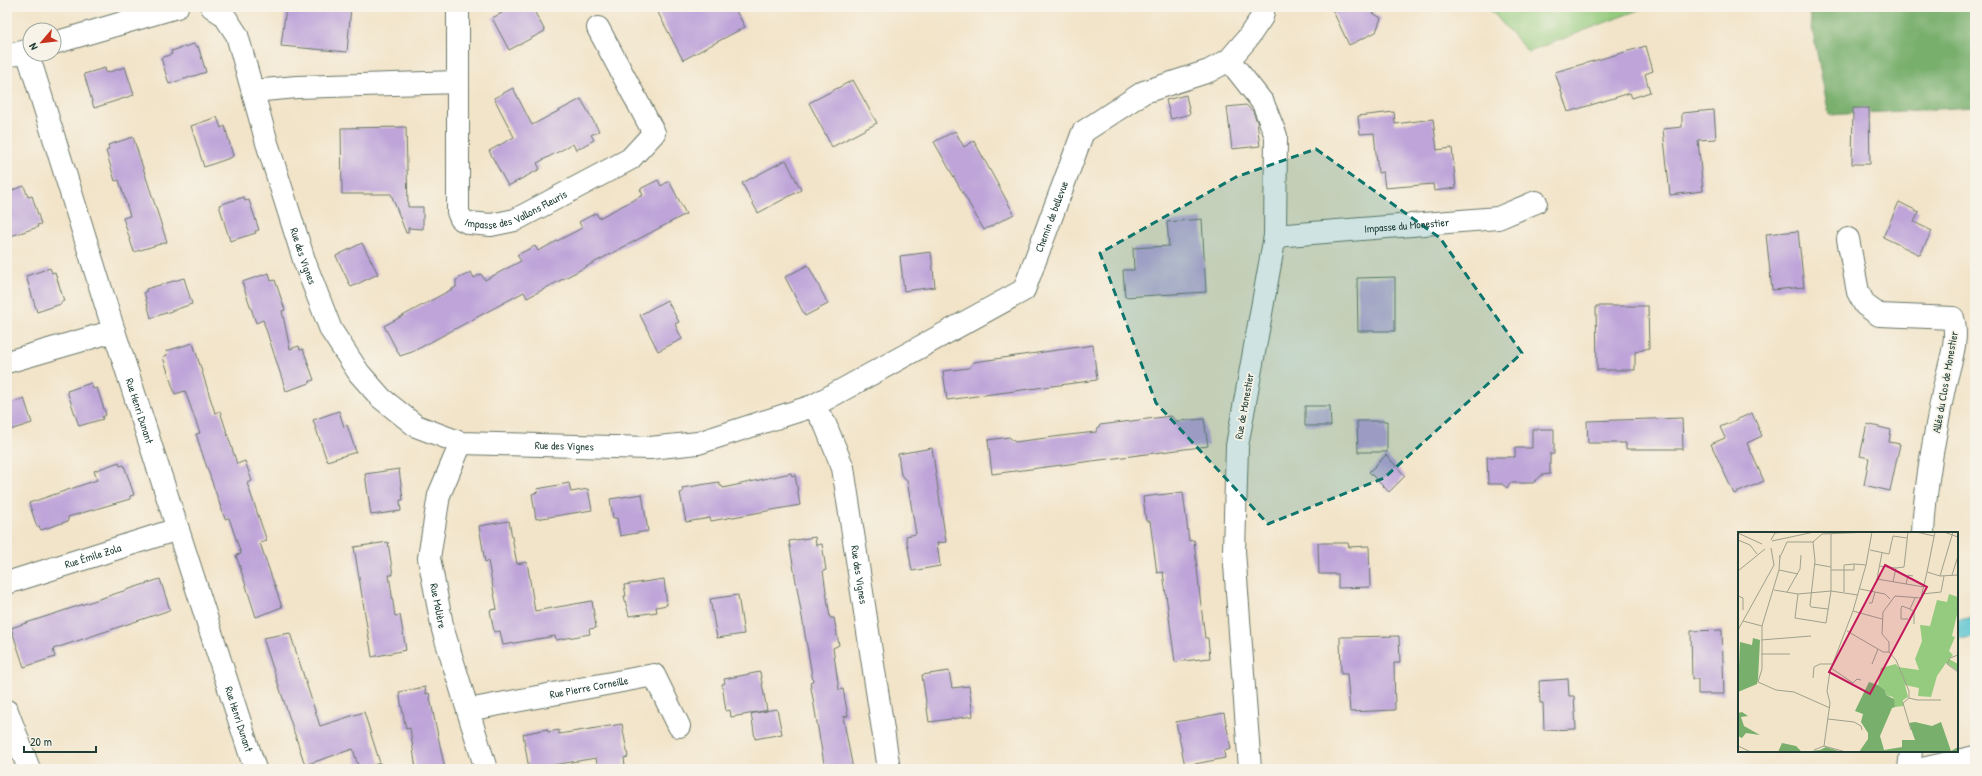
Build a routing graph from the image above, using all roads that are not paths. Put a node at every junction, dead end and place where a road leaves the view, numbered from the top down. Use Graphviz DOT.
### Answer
graph roads {
  1 [pos="177,7"];
  2 [pos="212,7"];
  3 [pos="458,7"];
  4 [pos="1264,7"];
  5 [pos="128,14"];
  6 [pos="598,28"];
  7 [pos="62,40"];
  8 [pos="21,52"];
  9 [pos="1229,60"];
  10 [pos="458,82"];
  11 [pos="253,91"];
  12 [pos="1536,202"];
  13 [pos="1275,236"];
  14 [pos="1848,239"];
  15 [pos="114,331"];
  16 [pos="7,362"];
  17 [pos="813,406"];
  18 [pos="461,442"];
  19 [pos="178,529"];
  20 [pos="1923,532"];
  21 [pos="7,583"];
  22 [pos="468,710"];
  23 [pos="7,711"];
  24 [pos="679,726"];
  25 [pos="1911,752"];
  26 [pos="1975,757"];
  27 [pos="28,769"];
  28 [pos="255,769"];
  29 [pos="486,769"];
  30 [pos="890,769"];
  31 [pos="1250,769"];
  32 [pos="1910,769"];
  33 [pos="1922,769"];
  1 -- 5 [label="street"];
  2 -- 11 [label="street, Rue des Vignes"];
  3 -- 10 [label="street"];
  4 -- 9 [label="street, Chemin de bellevue"];
  5 -- 7 [label="street"];
  6 -- 10 [label="street, Impasse des Vallons Fleuris"];
  8 -- 15 [label="street, Rue Henri Dunant"];
  9 -- 13 [label="street, Rue de Monestier"];
  9 -- 17 [label="street, Chemin de bellevue"];
  10 -- 11 [label="street"];
  11 -- 18 [label="street, Rue des Vignes"];
  12 -- 13 [label="street, Impasse du Monestier"];
  13 -- 31 [label="street, Rue de Monestier"];
  14 -- 20 [label="street, Allée du Clos de Monestier"];
  15 -- 16 [label="street"];
  15 -- 19 [label="street, Rue Henri Dunant"];
  17 -- 18 [label="street, Rue des Vignes"];
  17 -- 30 [label="street, Rue des Vignes"];
  18 -- 22 [label="street, Rue Molière"];
  19 -- 21 [label="street, Rue Émile Zola"];
  19 -- 28 [label="street, Rue Henri Dunant"];
  22 -- 24 [label="street, Rue Pierre Corneille"];
  22 -- 29 [label="street, Rue Molière"];
  23 -- 27 [label="street"];
  25 -- 32 [label="street"];
  26 -- 33 [label="street"];
}
